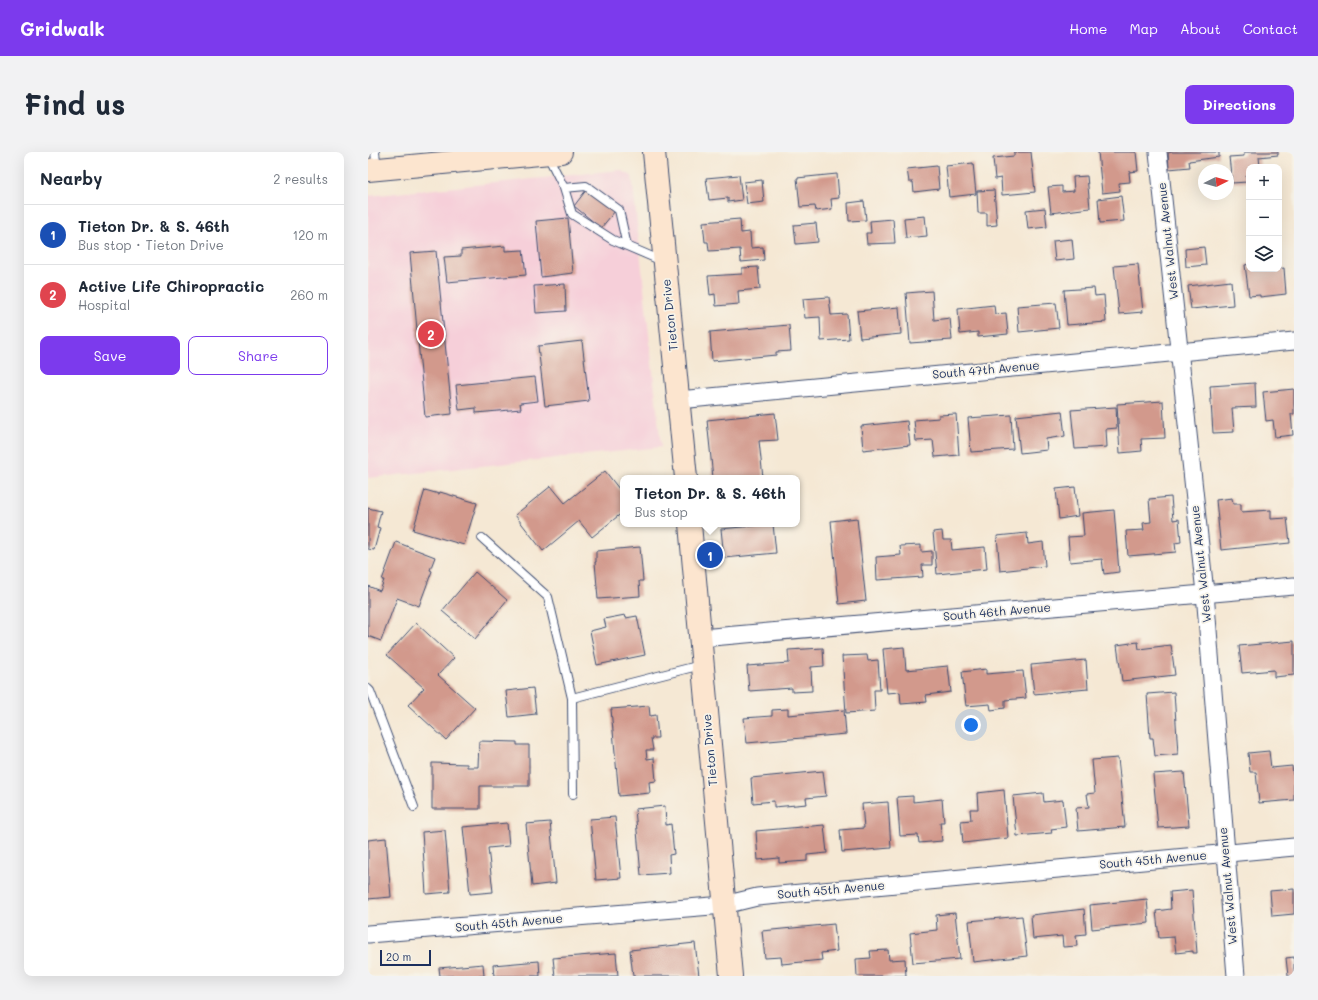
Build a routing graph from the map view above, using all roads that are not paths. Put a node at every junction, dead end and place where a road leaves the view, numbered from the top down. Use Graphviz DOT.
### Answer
graph roads {
  1 [pos="654,152"];
  2 [pos="1158,152"];
  3 [pos="545,153"];
  4 [pos="444,158"];
  5 [pos="373,164"];
  6 [pos="564,188"];
  7 [pos="627,246"];
  8 [pos="665,262"];
  9 [pos="1294,341"];
  10 [pos="1180,352"];
  11 [pos="679,400"];
  12 [pos="686,475"];
  13 [pos="690,527"];
  14 [pos="482,538"];
  15 [pos="1294,586"];
  16 [pos="1205,593"];
  17 [pos="701,638"];
  18 [pos="703,664"];
  19 [pos="368,689"];
  20 [pos="572,698"];
  21 [pos="573,794"];
  22 [pos="414,807"];
  23 [pos="1294,847"];
  24 [pos="1225,854"];
  25 [pos="724,904"];
  26 [pos="368,934"];
  27 [pos="731,976"];
  28 [pos="1236,976"];
  1 -- 8 [label="main road, Tieton Drive"];
  2 -- 10 [label="street, West Walnut Avenue"];
  3 -- 4 [label="main road"];
  3 -- 6 [label="lane"];
  4 -- 5 [label="main road"];
  6 -- 7 [label="lane"];
  6 -- 7 [label="lane"];
  7 -- 8 [label="lane"];
  8 -- 11 [label="main road, Tieton Drive"];
  9 -- 10 [label="street, South 47th Avenue"];
  10 -- 11 [label="street, South 47th Avenue"];
  10 -- 16 [label="street, West Walnut Avenue"];
  11 -- 12 [label="main road, Tieton Drive"];
  13 -- 17 [label="main road, Tieton Drive"];
  14 -- 20 [label="lane"];
  15 -- 16 [label="street, South 46th Avenue"];
  16 -- 17 [label="street, South 46th Avenue"];
  16 -- 24 [label="street, West Walnut Avenue"];
  17 -- 18 [label="main road, Tieton Drive"];
  18 -- 20 [label="lane"];
  18 -- 25 [label="main road, Tieton Drive"];
  19 -- 22 [label="lane"];
  20 -- 21 [label="lane"];
  23 -- 24 [label="street, South 45th Avenue"];
  24 -- 25 [label="street, South 45th Avenue"];
  24 -- 28 [label="street, West Walnut Avenue"];
  25 -- 26 [label="street, South 45th Avenue"];
  25 -- 27 [label="main road, Tieton Drive"];
}
